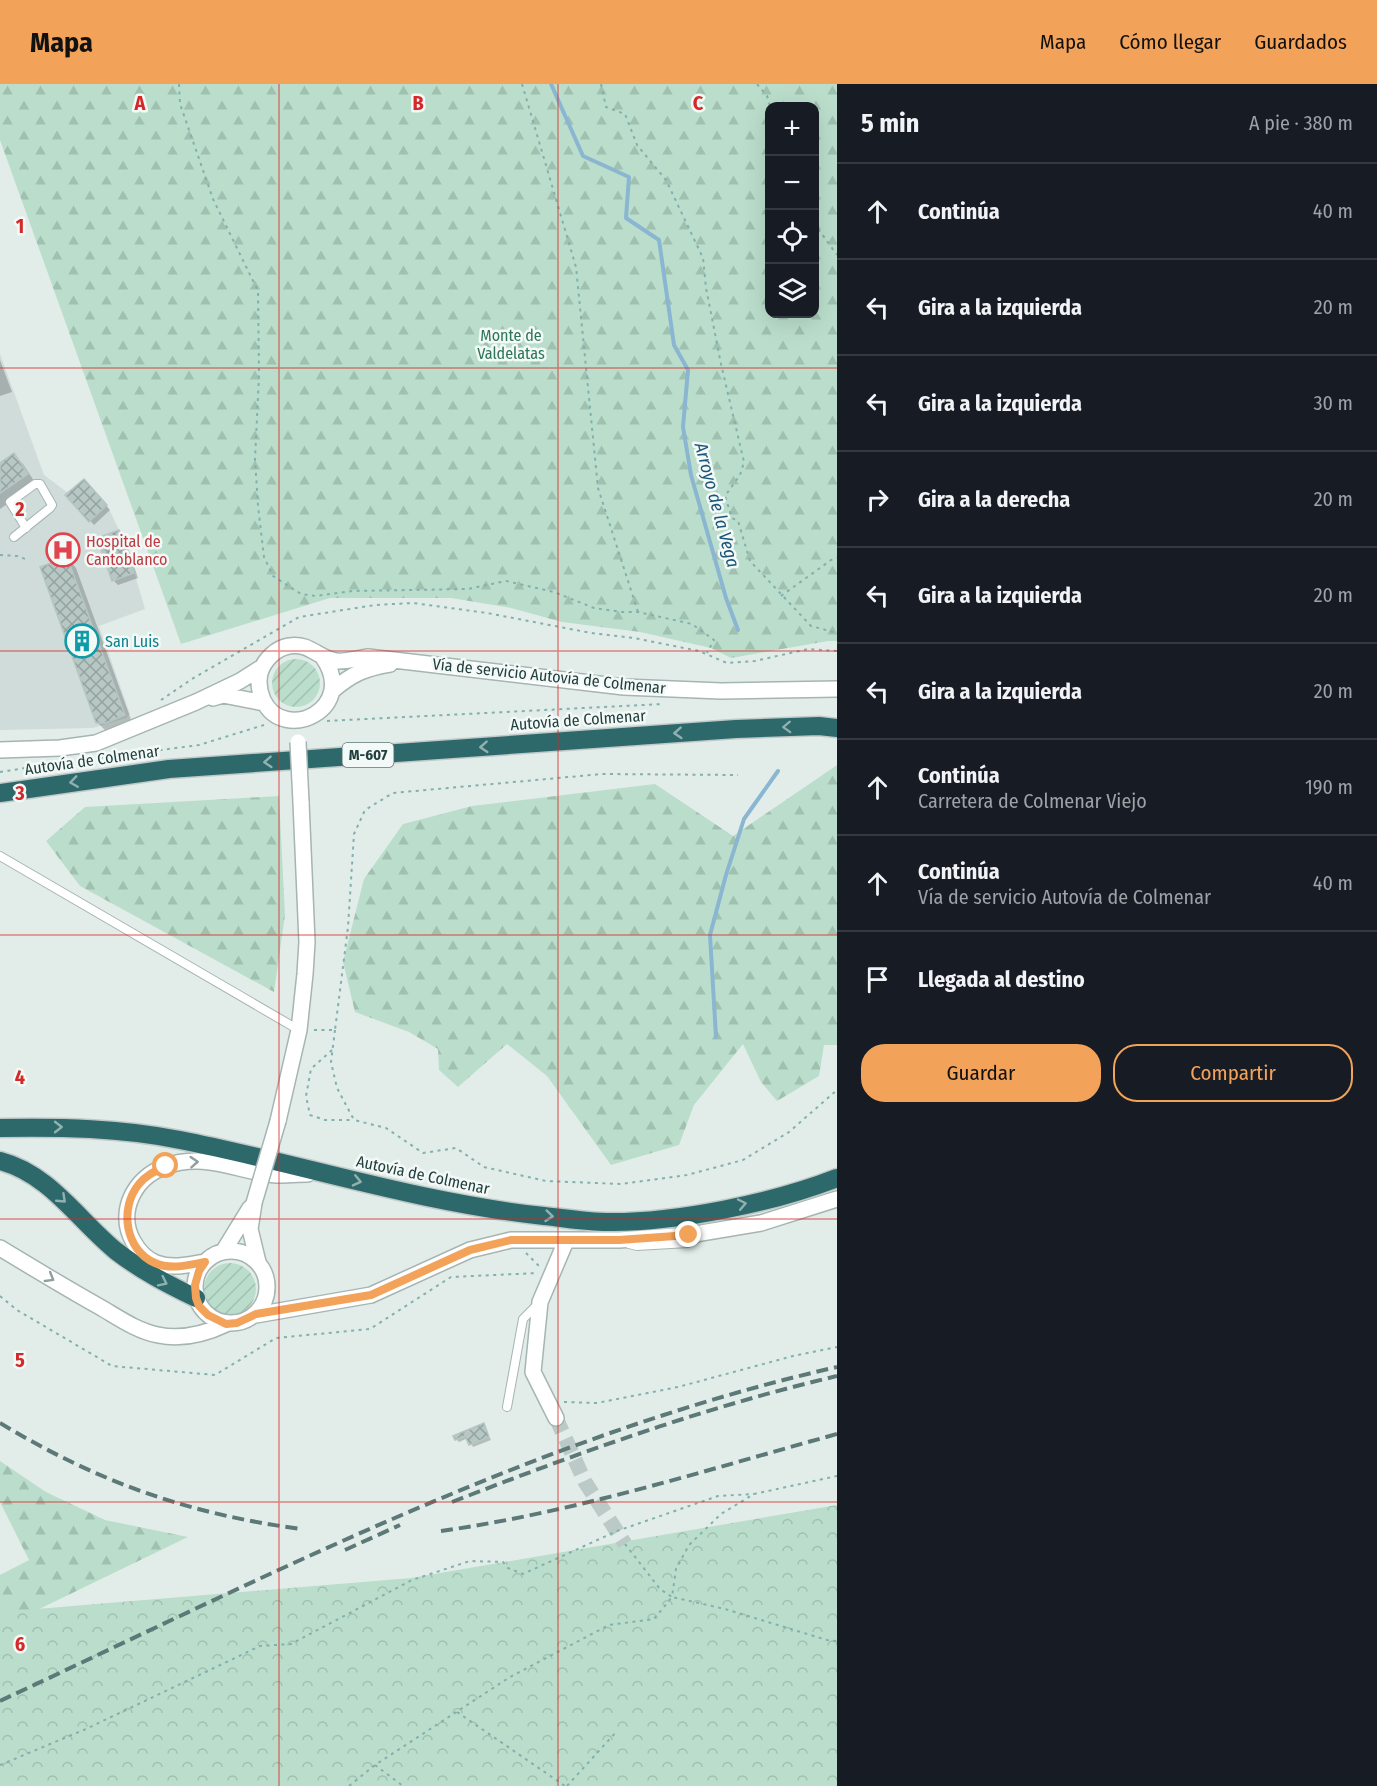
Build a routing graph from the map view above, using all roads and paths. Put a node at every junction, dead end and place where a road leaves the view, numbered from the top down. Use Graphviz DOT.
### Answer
graph roads {
  1 [pos="179,84"];
  2 [pos="522,84"];
  3 [pos="601,84"];
  4 [pos="757,84"];
  5 [pos="769,102"];
  6 [pos="819,230"];
  7 [pos="837,255"];
  8 [pos="26,528"];
  9 [pos="14,537"];
  10 [pos="0,555"];
  11 [pos="837,558"];
  12 [pos="28,560"];
  13 [pos="781,596"];
  14 [pos="638,612"];
  15 [pos="837,633"];
  16 [pos="837,651"];
  17 [pos="707,653"];
  18 [pos="322,656"];
  19 [pos="405,661"];
  20 [pos="262,667"];
  21 [pos="837,689"];
  22 [pos="333,690"];
  23 [pos="196,702"];
  24 [pos="264,703"];
  25 [pos="670,704"];
  26 [pos="154,705"];
  27 [pos="309,718"];
  28 [pos="286,719"];
  29 [pos="327,721"];
  30 [pos="264,725"];
  31 [pos="837,728"];
  32 [pos="298,742"];
  33 [pos="0,750"];
  34 [pos="93,758"];
  35 [pos="58,763"];
  36 [pos="0,772"];
  37 [pos="738,775"];
  38 [pos="0,794"];
  39 [pos="0,856"];
  40 [pos="299,1030"];
  41 [pos="335,1030"];
  42 [pos="333,1050"];
  43 [pos="837,1090"];
  44 [pos="354,1120"];
  45 [pos="0,1128"];
  46 [pos="0,1161"];
  47 [pos="322,1173"];
  48 [pos="837,1178"];
  49 [pos="837,1199"];
  50 [pos="254,1203"];
  51 [pos="567,1241"];
  52 [pos="0,1248"];
  53 [pos="223,1252"];
  54 [pos="205,1262"];
  55 [pos="258,1262"];
  56 [pos="196,1298"];
  57 [pos="540,1302"];
  58 [pos="256,1314"];
  59 [pos="226,1324"];
  60 [pos="837,1347"];
  61 [pos="507,1407"];
  62 [pos="553,1411"];
  63 [pos="837,1476"];
  64 [pos="754,1494"];
  65 [pos="626,1544"];
  66 [pos="672,1597"];
  67 [pos="837,1641"];
  68 [pos="458,1712"];
  69 [pos="618,1731"];
  70 [pos="0,1765"];
  71 [pos="375,1766"];
  72 [pos="349,1786"];
  73 [pos="403,1786"];
  74 [pos="566,1786"];
  1 -- 14 [label="path"];
  2 -- 14 [label="path"];
  3 -- 13 [label="path"];
  4 -- 5 [label="path"];
  6 -- 7 [label="path"];
  8 -- 8 [label="lane"];
  8 -- 9 [label="lane"];
  10 -- 12 [label="path"];
  11 -- 13 [label="path"];
  13 -- 15 [label="path"];
  14 -- 17 [label="path"];
  16 -- 17 [label="path"];
  17 -- 26 [label="path"];
  18 -- 19 [label="street, Vía de servicio Autovía de Colmenar"];
  18 -- 20 [label="street"];
  18 -- 22 [label="street"];
  19 -- 21 [label="street, Vía de servicio Autovía de Colmenar"];
  19 -- 22 [label="street"];
  20 -- 23 [label="street"];
  20 -- 24 [label="street"];
  22 -- 27 [label="street"];
  23 -- 24 [label="street"];
  23 -- 33 [label="street"];
  24 -- 28 [label="street"];
  25 -- 29 [label="path"];
  27 -- 28 [label="street"];
  27 -- 32 [label="street"];
  28 -- 32 [label="street"];
  30 -- 34 [label="path"];
  31 -- 38 [label="highway, Autovía de Colmenar / M-607, one-way"];
  32 -- 40 [label="street, bridge"];
  35 -- 36 [label="path"];
  37 -- 41 [label="path"];
  39 -- 40 [label="lane"];
  40 -- 41 [label="path"];
  40 -- 50 [label="street, bridge"];
  41 -- 42 [label="path"];
  42 -- 44 [label="path"];
  42 -- 44 [label="path"];
  43 -- 44 [label="path"];
  45 -- 47 [label="highway, Autovía de Colmenar, one-way"];
  46 -- 56 [label="highway, one-way"];
  47 -- 48 [label="highway, Autovía de Colmenar, one-way"];
  54 -- 47 [label="street, one-way"];
  49 -- 51 [label="street"];
  50 -- 53 [label="street"];
  50 -- 55 [label="street"];
  51 -- 57 [label="street"];
  51 -- 58 [label="street"];
  52 -- 59 [label="street, one-way"];
  53 -- 54 [label="street"];
  53 -- 55 [label="street"];
  54 -- 56 [label="street"];
  55 -- 58 [label="street"];
  56 -- 59 [label="street"];
  57 -- 61 [label="lane"];
  57 -- 62 [label="street"];
  58 -- 59 [label="street"];
  60 -- 62 [label="path"];
  63 -- 64 [label="path"];
  64 -- 66 [label="path"];
  64 -- 70 [label="path"];
  65 -- 66 [label="path"];
  66 -- 67 [label="path"];
  66 -- 68 [label="path"];
  68 -- 71 [label="path"];
  68 -- 74 [label="path"];
  69 -- 74 [label="path"];
  71 -- 72 [label="path"];
  71 -- 73 [label="path"];
}
